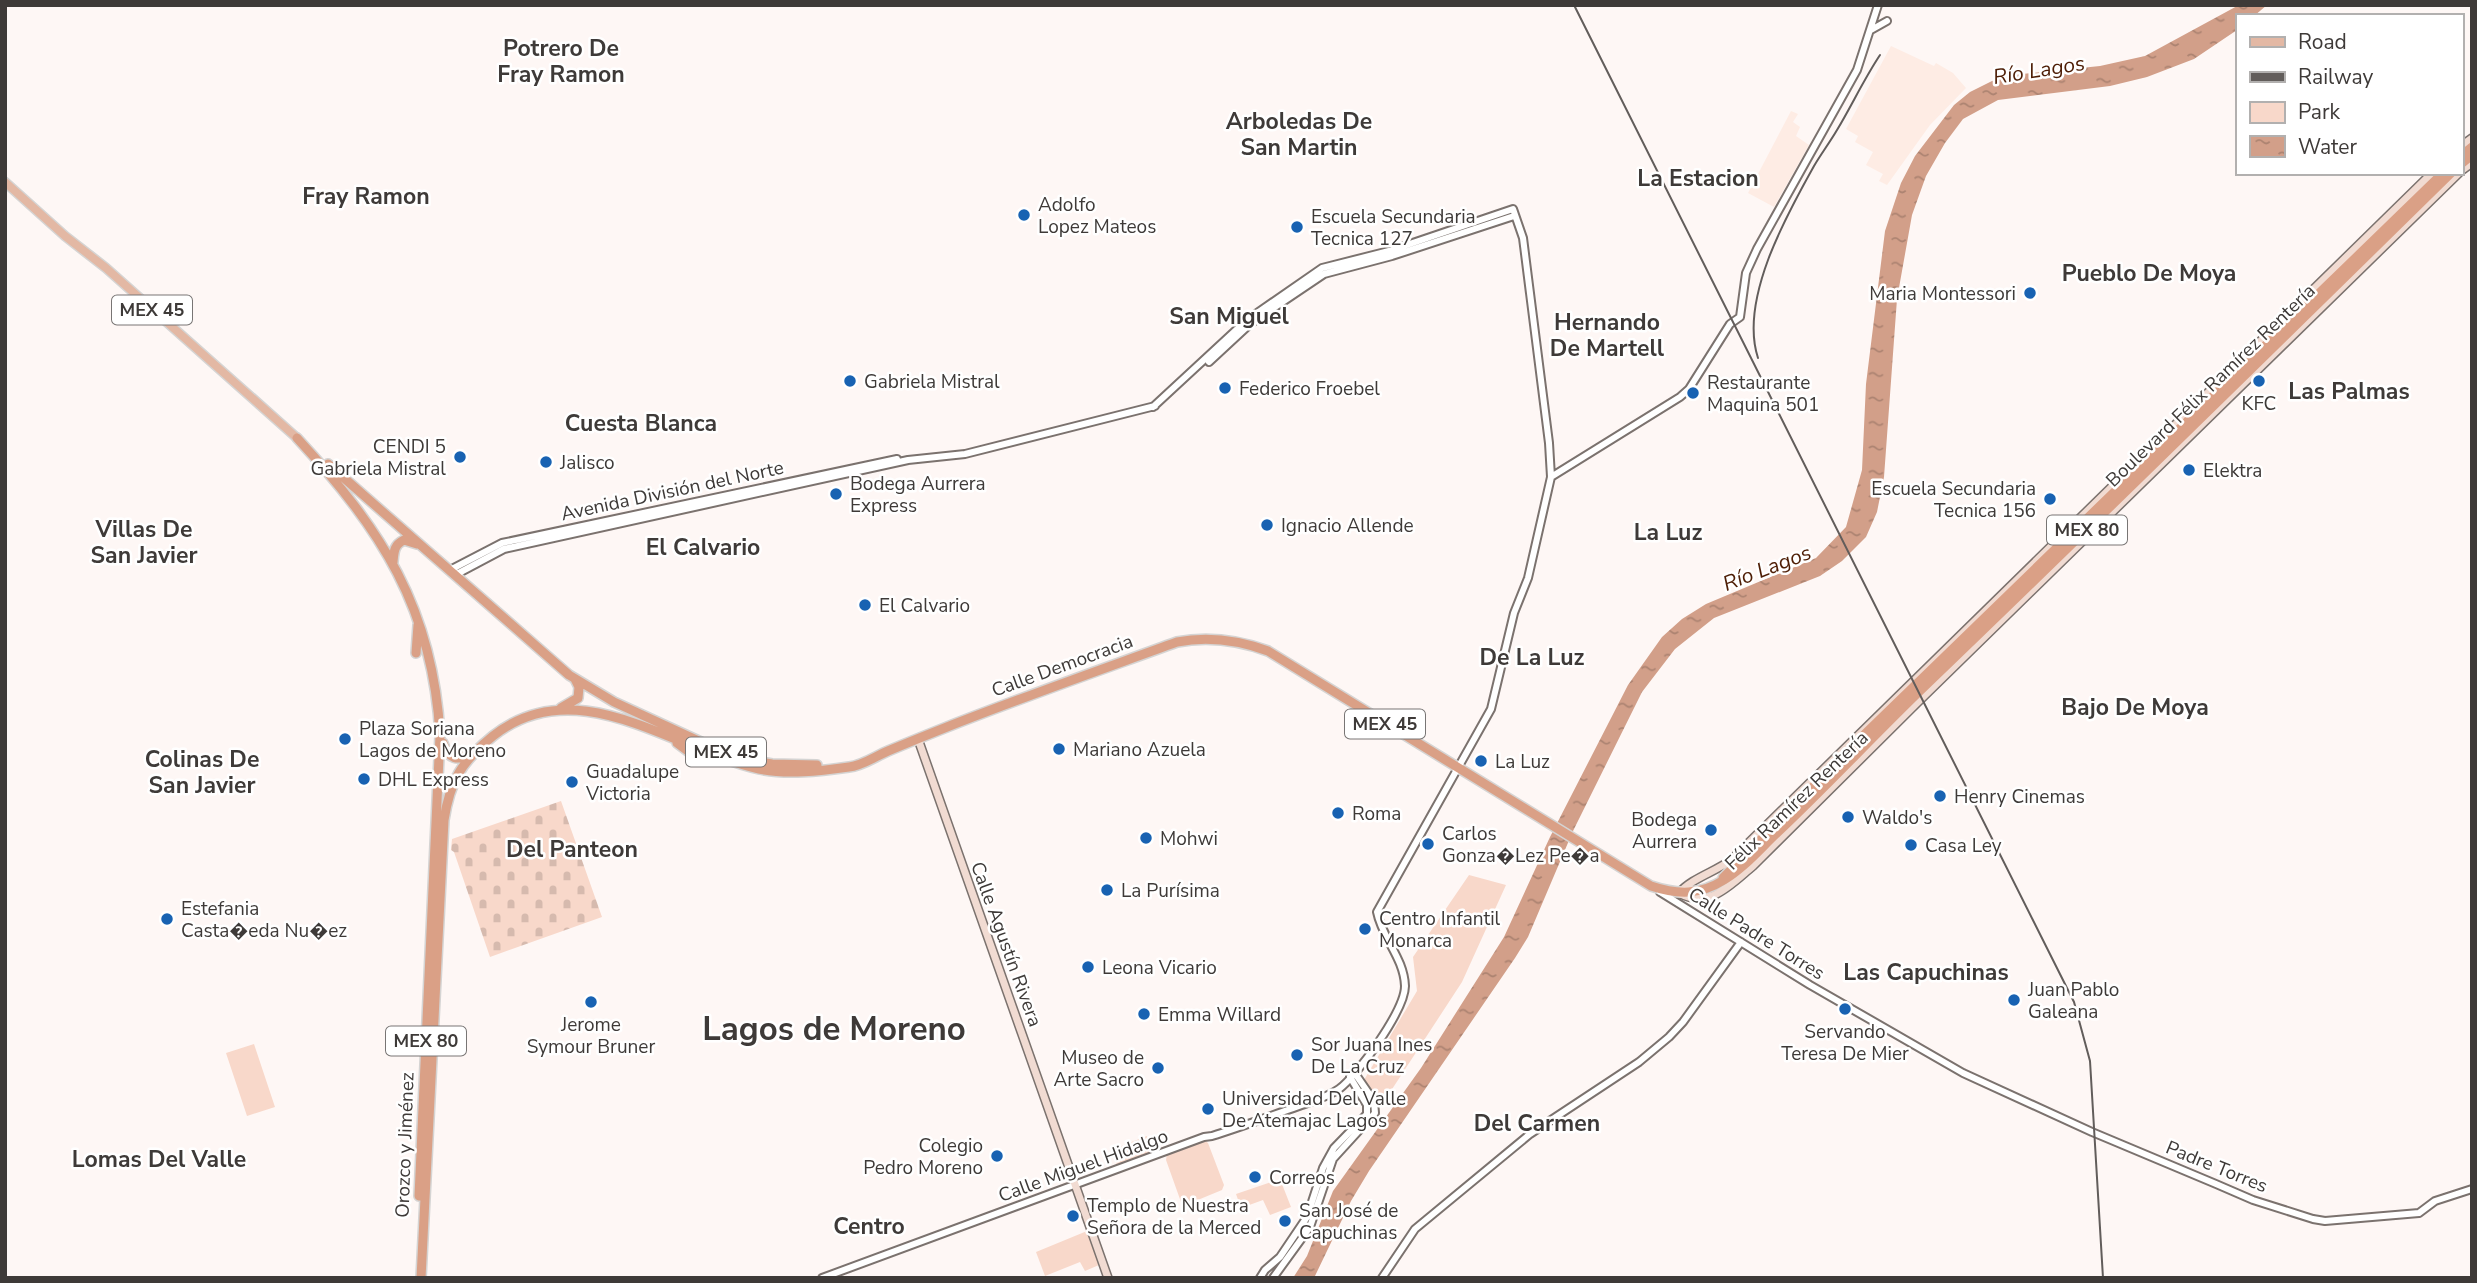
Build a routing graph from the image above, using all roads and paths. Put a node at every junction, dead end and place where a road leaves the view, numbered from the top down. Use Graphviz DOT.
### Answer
graph roads {
  1 [pos="1878,5"];
  2 [pos="1887,21"];
  3 [pos="1869,32"];
  4 [pos="2430,175"];
  5 [pos="2441,175"];
  6 [pos="2449,175"];
  7 [pos="2457,175"];
  8 [pos="5,182"];
  9 [pos="2375,229"];
  10 [pos="2372,240"];
  11 [pos="297,438"];
  12 [pos="908,460"];
  13 [pos="1551,477"];
  14 [pos="423,547"];
  15 [pos="393,562"];
  16 [pos="1520,569"];
  17 [pos="1529,572"];
  18 [pos="452,573"];
  19 [pos="418,620"];
  20 [pos="1948,646"];
  21 [pos="416,653"];
  22 [pos="1945,656"];
  23 [pos="575,679"];
  24 [pos="553,710"];
  25 [pos="1871,721"];
  26 [pos="654,729"];
  27 [pos="1866,733"];
  28 [pos="440,735"];
  29 [pos="684,735"];
  30 [pos="918,739"];
  31 [pos="480,747"];
  32 [pos="891,750"];
  33 [pos="699,753"];
  34 [pos="1459,769"];
  35 [pos="442,804"];
  36 [pos="1756,835"];
  37 [pos="1754,846"];
  38 [pos="1696,881"];
  39 [pos="1720,883"];
  40 [pos="1685,897"];
  41 [pos="1741,942"];
  42 [pos="1352,1074"];
  43 [pos="2100,1135"];
  44 [pos="1076,1185"];
  45 [pos="2472,1189"];
  46 [pos="1261,1276"];
  47 [pos="415,1278"];
  48 [pos="421,1278"];
  49 [pos="822,1278"];
  50 [pos="1108,1278"];
  51 [pos="1273,1278"];
  52 [pos="1382,1278"];
  1 -- 3 [label="street"];
  2 -- 3 [label="street"];
  3 -- 13 [label="street"];
  4 -- 9 [label="main road, Félix Ramírez Rentería"];
  5 -- 10 [label="highway, Boulevard Félix Ramírez Rentería / MEX 80"];
  6 -- 39 [label="highway, Boulevard Félix Ramírez Rentería / MEX 80"];
  7 -- 40 [label="main road, Félix Ramírez Rentería / MEX 45"];
  8 -- 11 [label="main road, MEX 45"];
  9 -- 10 [label="highway"];
  9 -- 20 [label="main road, Félix Ramírez Rentería"];
  10 -- 22 [label="highway, Boulevard Félix Ramírez Rentería / MEX 80"];
  11 -- 14 [label="highway, MEX 45"];
  11 -- 15 [label="highway"];
  12 -- 13 [label="street, Avenida División del Norte"];
  12 -- 18 [label="street, Avenida División del Norte"];
  12 -- 18 [label="street, Avenida División del Norte"];
  13 -- 17 [label="street"];
  14 -- 15 [label="highway"];
  14 -- 18 [label="highway, MEX 45"];
  15 -- 19 [label="highway"];
  16 -- 17 [label="street"];
  17 -- 34 [label="street"];
  18 -- 23 [label="highway, MEX 45"];
  19 -- 21 [label="highway"];
  19 -- 28 [label="highway"];
  20 -- 22 [label="highway"];
  20 -- 25 [label="main road, Félix Ramírez Rentería"];
  22 -- 27 [label="highway, Boulevard Félix Ramírez Rentería / MEX 80"];
  23 -- 24 [label="highway"];
  23 -- 29 [label="highway, Calle Democracia / MEX 45"];
  24 -- 26 [label="highway, MEX 45"];
  24 -- 31 [label="highway, MEX 45"];
  25 -- 27 [label="highway"];
  25 -- 36 [label="main road, Félix Ramírez Rentería"];
  26 -- 29 [label="highway"];
  26 -- 33 [label="highway, Calle Democracia / MEX 45"];
  27 -- 37 [label="highway, Boulevard Félix Ramírez Rentería / MEX 80"];
  28 -- 31 [label="highway, MEX 45"];
  28 -- 35 [label="highway, MEX 80"];
  29 -- 32 [label="highway, Calle Democracia / MEX 45"];
  29 -- 33 [label="highway"];
  30 -- 32 [label="highway, Calle Democracia / MEX 45"];
  30 -- 34 [label="highway, Calle Democracia / MEX 45"];
  30 -- 44 [label="main road, Calle Agustín Rivera"];
  31 -- 35 [label="highway, MEX 80"];
  32 -- 33 [label="highway, Calle Democracia / MEX 45"];
  34 -- 40 [label="highway, MEX 45"];
  34 -- 42 [label="street, Calle Miguel Hidalgo"];
  35 -- 47 [label="highway, Orozco y Jiménez / MEX 80"];
  35 -- 48 [label="highway, Orozco y Jiménez / MEX 80"];
  36 -- 37 [label="highway"];
  36 -- 38 [label="main road, Félix Ramírez Rentería"];
  37 -- 39 [label="highway, Boulevard Félix Ramírez Rentería / MEX 80"];
  38 -- 40 [label="street"];
  38 -- 40 [label="main road, Félix Ramírez Rentería"];
  39 -- 40 [label="highway, Boulevard Félix Ramírez Rentería / MEX 80"];
  40 -- 41 [label="street, Calle Padre Torres"];
  41 -- 43 [label="street, Calle Padre Torres"];
  41 -- 52 [label="street"];
  42 -- 44 [label="street, Calle Miguel Hidalgo"];
  42 -- 46 [label="street"];
  42 -- 51 [label="street"];
  43 -- 45 [label="street, Padre Torres"];
  44 -- 49 [label="street, Calle Miguel Hidalgo"];
  44 -- 50 [label="main road, Calle Agustín Rivera"];
  46 -- 51 [label="street"];
}
